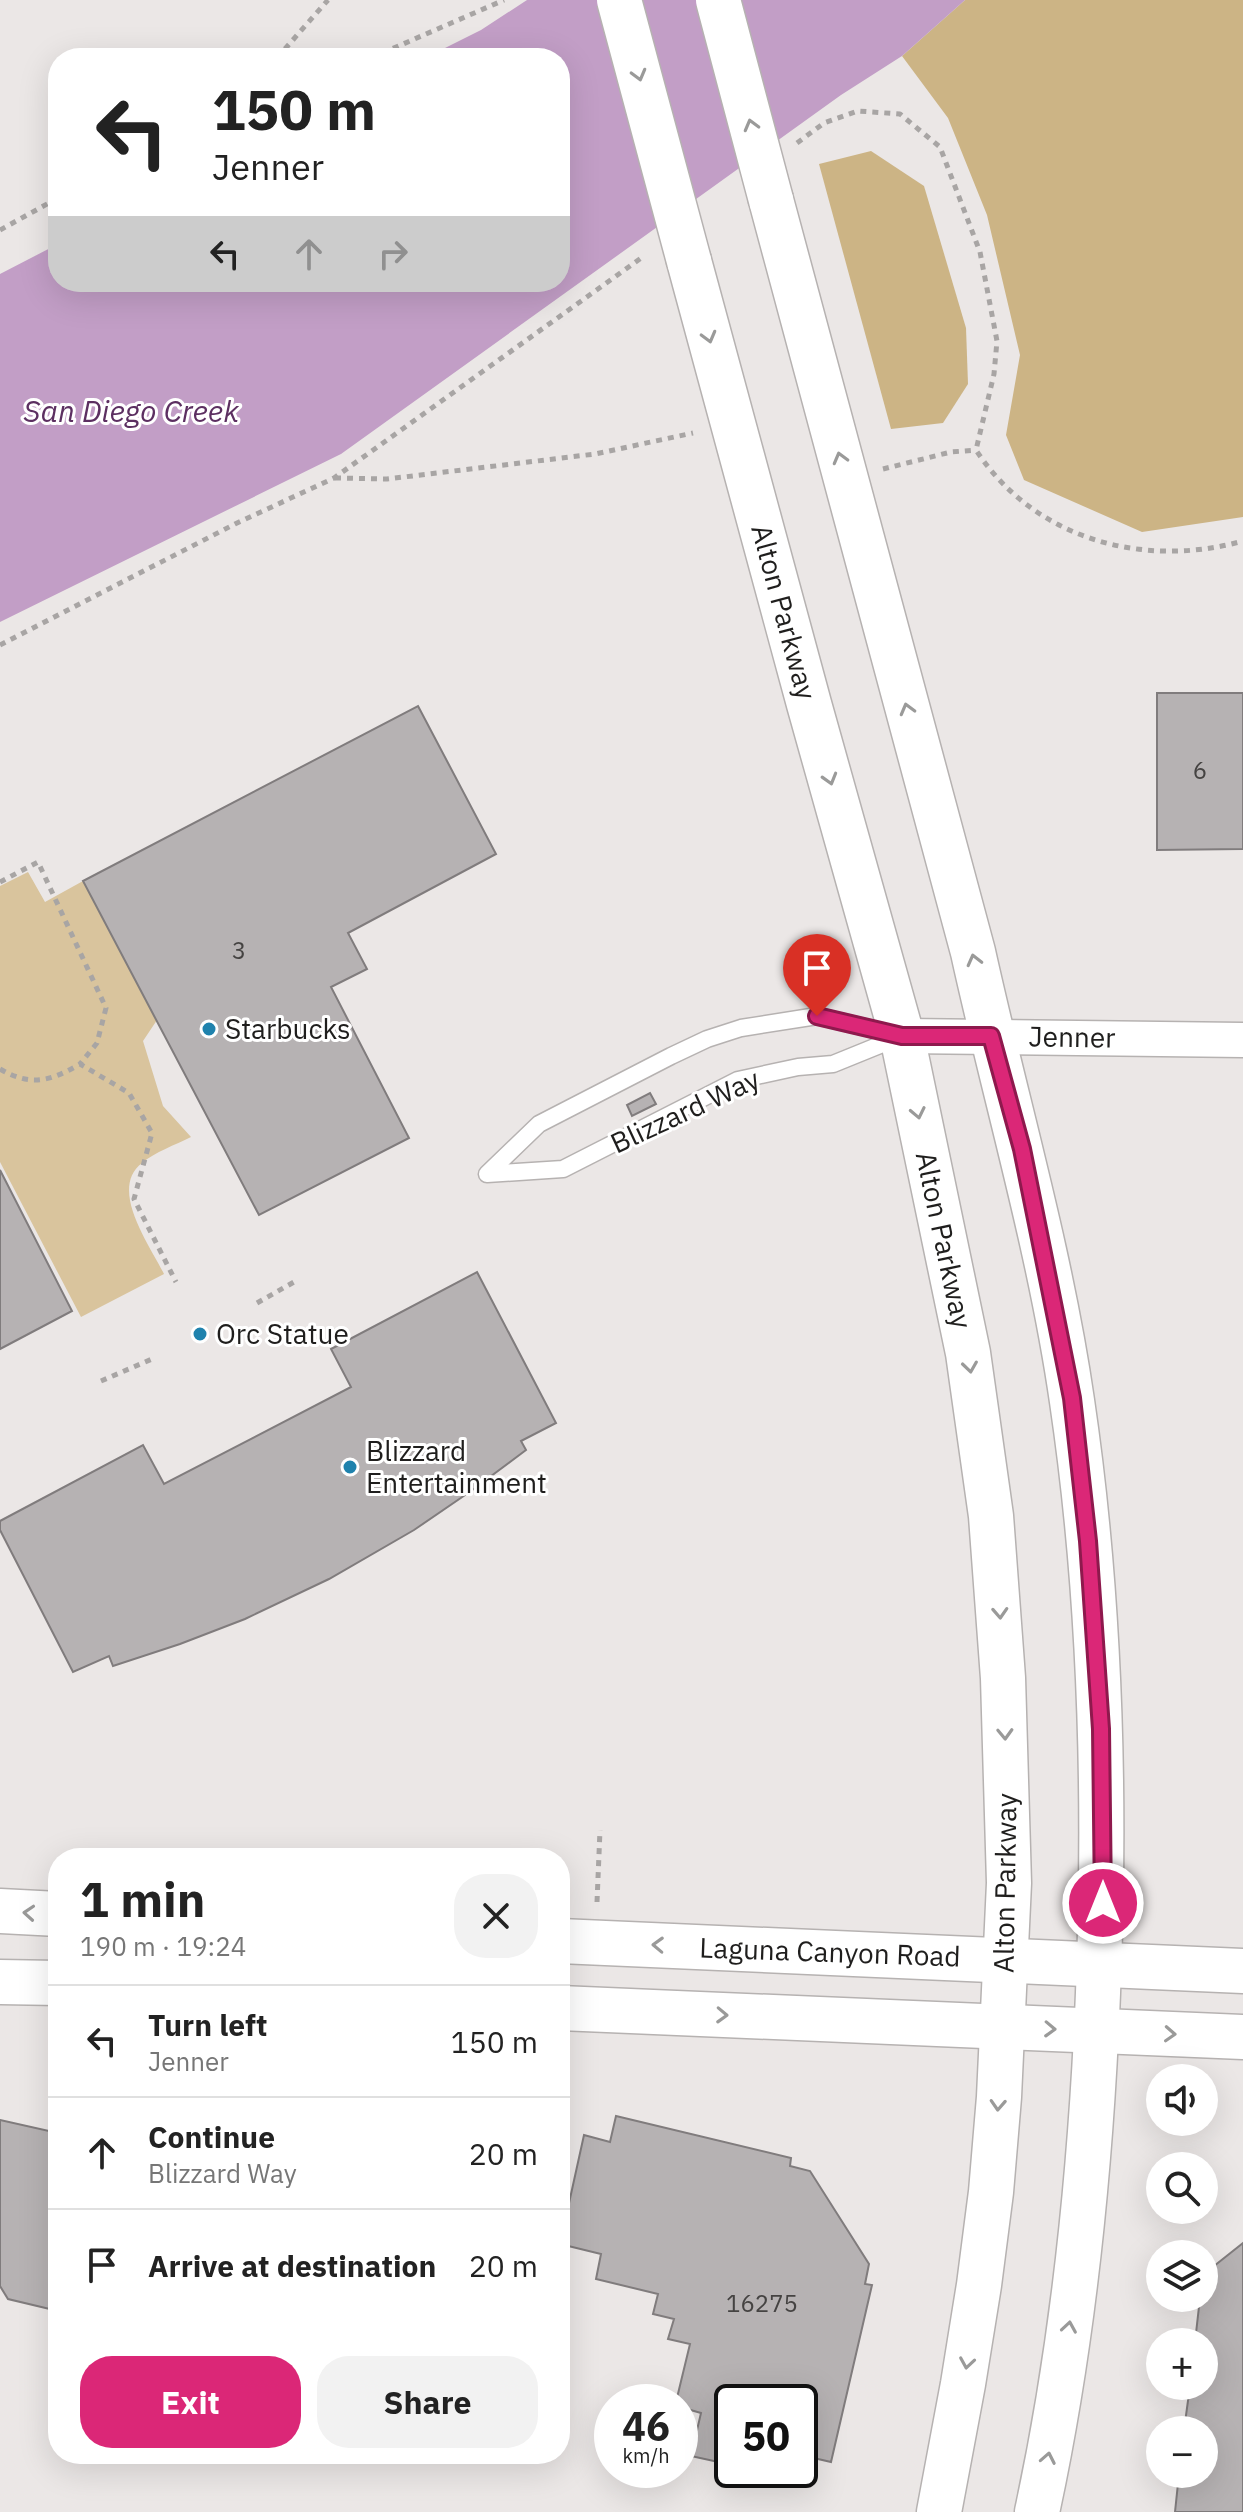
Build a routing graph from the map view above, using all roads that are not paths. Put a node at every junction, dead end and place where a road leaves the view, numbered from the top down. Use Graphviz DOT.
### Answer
graph roads {
  1 [pos="619,0"];
  2 [pos="718,0"];
  3 [pos="902,1036"];
  4 [pos="991,1036"];
  5 [pos="1243,1040"];
  6 [pos="0,1911"];
  7 [pos="48,1913"];
  8 [pos="570,1941"];
  9 [pos="1004,1960"];
  10 [pos="1100,1965"];
  11 [pos="1243,1971"];
  12 [pos="0,1982"];
  13 [pos="48,1983"];
  14 [pos="570,2008"];
  15 [pos="1002,2027"];
  16 [pos="1097,2030"];
  17 [pos="1243,2037"];
  18 [pos="939,2512"];
  19 [pos="1037,2512"];
  1 -- 3 [label="main road, Alton Parkway, one-way, bridge"];
  4 -- 2 [label="main road, one-way, bridge"];
  3 -- 3 [label="lane, Blizzard Way"];
  3 -- 4 [label="street, Jenner"];
  3 -- 9 [label="main road, Alton Parkway, one-way"];
  4 -- 5 [label="street, Jenner"];
  4 -- 10 [label="main road"];
  7 -- 6 [label="main road, one-way"];
  9 -- 8 [label="main road, Laguna Canyon Road, one-way"];
  9 -- 10 [label="main road, Laguna Canyon Road"];
  9 -- 15 [label="main road, Alton Parkway"];
  10 -- 11 [label="main road, Laguna Canyon Road"];
  10 -- 16 [label="main road"];
  12 -- 13 [label="main road"];
  14 -- 15 [label="main road, one-way"];
  15 -- 16 [label="main road, one-way"];
  15 -- 18 [label="main road, Alton Parkway, one-way"];
  16 -- 17 [label="main road, one-way"];
  19 -- 16 [label="main road, one-way"];
}
